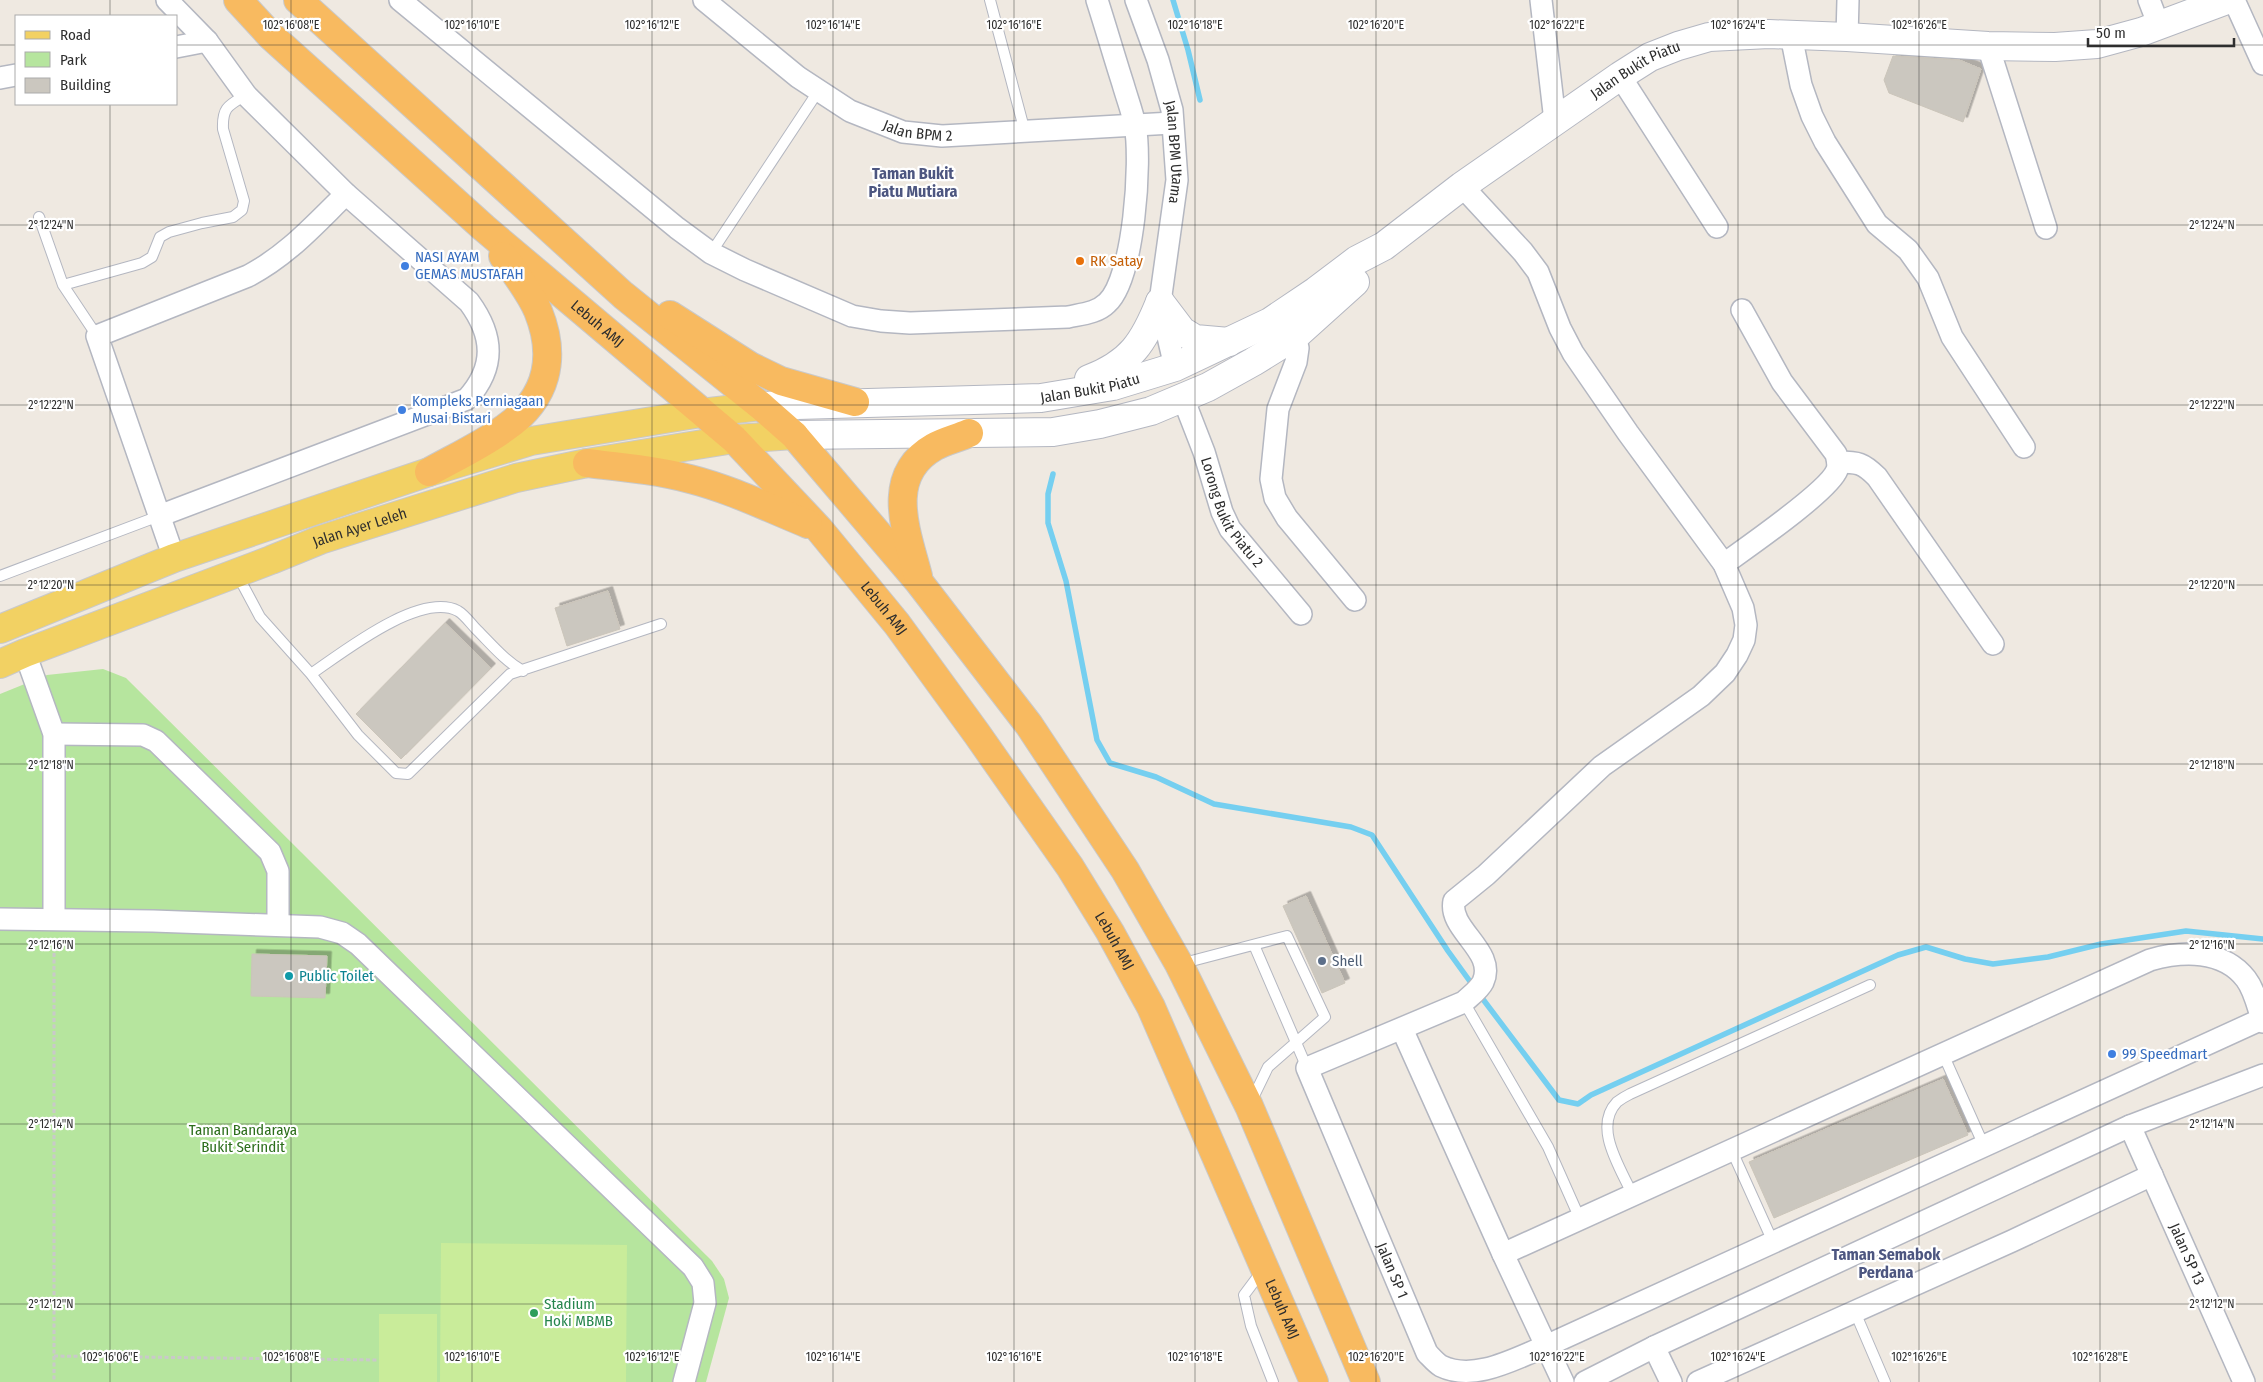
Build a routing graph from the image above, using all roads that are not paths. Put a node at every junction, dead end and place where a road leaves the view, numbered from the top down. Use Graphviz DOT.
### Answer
graph roads {
  1 [pos="167,0"];
  2 [pos="238,0"];
  3 [pos="298,0"];
  4 [pos="400,0"];
  5 [pos="704,0"];
  6 [pos="990,0"];
  7 [pos="1098,0"];
  8 [pos="1136,0"];
  9 [pos="1542,0"];
  10 [pos="1848,0"];
  11 [pos="2148,0"];
  12 [pos="2227,0"];
  13 [pos="2234,0"];
  14 [pos="2159,26"];
  15 [pos="1791,35"];
  16 [pos="1848,37"];
  17 [pos="207,41"];
  18 [pos="1988,46"];
  19 [pos="178,47"];
  20 [pos="2263,64"];
  21 [pos="15,75"];
  22 [pos="1620,76"];
  23 [pos="0,78"];
  24 [pos="819,90"];
  25 [pos="246,95"];
  26 [pos="1555,121"];
  27 [pos="1172,122"];
  28 [pos="1135,126"];
  29 [pos="1025,132"];
  30 [pos="1462,186"];
  31 [pos="346,194"];
  32 [pos="39,217"];
  33 [pos="1717,227"];
  34 [pos="484,228"];
  35 [pos="2046,228"];
  36 [pos="1384,246"];
  37 [pos="711,253"];
  38 [pos="64,285"];
  39 [pos="622,295"];
  40 [pos="1160,302"];
  41 [pos="1742,310"];
  42 [pos="97,336"];
  43 [pos="1295,336"];
  44 [pos="1229,342"];
  45 [pos="1253,362"];
  46 [pos="1175,367"];
  47 [pos="1041,398"];
  48 [pos="1183,398"];
  49 [pos="855,402"];
  50 [pos="761,406"];
  51 [pos="701,412"];
  52 [pos="1100,424"];
  53 [pos="969,433"];
  54 [pos="794,435"];
  55 [pos="734,439"];
  56 [pos="2024,446"];
  57 [pos="1838,462"];
  58 [pos="587,463"];
  59 [pos="429,472"];
  60 [pos="159,516"];
  61 [pos="819,529"];
  62 [pos="174,558"];
  63 [pos="271,560"];
  64 [pos="1724,564"];
  65 [pos="236,573"];
  66 [pos="0,576"];
  67 [pos="919,582"];
  68 [pos="1356,600"];
  69 [pos="1301,614"];
  70 [pos="661,624"];
  71 [pos="0,629"];
  72 [pos="0,635"];
  73 [pos="1993,644"];
  74 [pos="25,653"];
  75 [pos="0,664"];
  76 [pos="523,670"];
  77 [pos="311,674"];
  78 [pos="54,734"];
  79 [pos="0,919"];
  80 [pos="54,919"];
  81 [pos="278,925"];
  82 [pos="1254,945"];
  83 [pos="1179,964"];
  84 [pos="1870,985"];
  85 [pos="1473,993"];
  86 [pos="2262,1020"];
  87 [pos="1402,1028"];
  88 [pos="1296,1042"];
  89 [pos="1943,1054"];
  90 [pos="1307,1068"];
  91 [pos="2263,1075"];
  92 [pos="1249,1106"];
  93 [pos="2130,1126"];
  94 [pos="1984,1146"];
  95 [pos="1732,1151"];
  96 [pos="2152,1175"];
  97 [pos="1633,1196"];
  98 [pos="1580,1220"];
  99 [pos="1773,1242"];
  100 [pos="1503,1254"];
  101 [pos="1264,1268"];
  102 [pos="1855,1312"];
  103 [pos="1546,1346"];
  104 [pos="1654,1347"];
  105 [pos="1367,1379"];
  106 [pos="684,1382"];
  107 [pos="1273,1382"];
  108 [pos="1314,1382"];
  109 [pos="1563,1382"];
  110 [pos="1585,1382"];
  111 [pos="1671,1382"];
  112 [pos="1698,1382"];
  113 [pos="1885,1382"];
  114 [pos="2244,1382"];
  1 -- 17 [label="street"];
  2 -- 34 [label="highway, Lebuh AMJ"];
  3 -- 39 [label="highway"];
  4 -- 37 [label="street"];
  5 -- 24 [label="street, Jalan BPM 2"];
  6 -- 29 [label="lane"];
  7 -- 28 [label="street"];
  8 -- 27 [label="street, Jalan BPM Utama"];
  9 -- 26 [label="street"];
  10 -- 16 [label="street"];
  11 -- 14 [label="street"];
  12 -- 14 [label="main road, Jalan Bukit Piatu"];
  13 -- 20 [label="street"];
  14 -- 18 [label="main road, Jalan Bukit Piatu"];
  15 -- 16 [label="main road, Jalan Bukit Piatu"];
  15 -- 22 [label="main road, Jalan Bukit Piatu"];
  15 -- 56 [label="street"];
  16 -- 18 [label="main road, Jalan Bukit Piatu"];
  17 -- 19 [label="street"];
  17 -- 25 [label="street"];
  18 -- 35 [label="street"];
  21 -- 23 [label="street"];
  22 -- 26 [label="main road, Jalan Bukit Piatu"];
  22 -- 33 [label="street"];
  24 -- 29 [label="street, Jalan BPM 2"];
  24 -- 37 [label="lane"];
  25 -- 31 [label="street"];
  25 -- 38 [label="lane"];
  26 -- 30 [label="main road, Jalan Bukit Piatu"];
  27 -- 28 [label="street, Jalan BPM 2"];
  27 -- 40 [label="street, Jalan BPM Utama"];
  28 -- 29 [label="street, Jalan BPM 2"];
  28 -- 37 [label="street"];
  30 -- 36 [label="main road, Jalan Bukit Piatu"];
  30 -- 64 [label="street"];
  31 -- 42 [label="street"];
  31 -- 60 [label="street"];
  32 -- 38 [label="lane"];
  34 -- 51 [label="highway, Lebuh AMJ"];
  34 -- 59 [label="highway"];
  36 -- 43 [label="main road, Jalan Bukit Piatu"];
  36 -- 44 [label="main road, Jalan Bukit Piatu"];
  38 -- 42 [label="lane"];
  39 -- 49 [label="highway"];
  39 -- 50 [label="highway"];
  40 -- 44 [label="main road"];
  40 -- 46 [label="street, Jalan BPM Utama"];
  40 -- 47 [label="main road"];
  41 -- 57 [label="street"];
  42 -- 60 [label="street"];
  43 -- 45 [label="main road, Jalan Bukit Piatu"];
  43 -- 68 [label="street"];
  44 -- 46 [label="main road, Jalan Bukit Piatu"];
  45 -- 46 [label="main road"];
  45 -- 48 [label="main road, Jalan Bukit Piatu"];
  46 -- 47 [label="main road, Jalan Bukit Piatu"];
  46 -- 52 [label="main road"];
  47 -- 49 [label="main road, Jalan Bukit Piatu"];
  48 -- 52 [label="main road, Jalan Bukit Piatu"];
  48 -- 69 [label="street, Lorong Bukit Piatu 2"];
  49 -- 50 [label="main road, Jalan Bukit Piatu"];
  50 -- 51 [label="main road, Jalan Ayer Leleh"];
  50 -- 54 [label="highway"];
  51 -- 55 [label="highway, Lebuh AMJ"];
  51 -- 59 [label="main road, Jalan Ayer Leleh"];
  52 -- 53 [label="main road, Jalan Bukit Piatu"];
  53 -- 54 [label="main road, Jalan Bukit Piatu"];
  53 -- 67 [label="highway"];
  54 -- 55 [label="main road, Jalan Ayer Leleh"];
  54 -- 67 [label="highway"];
  55 -- 58 [label="main road, Jalan Ayer Leleh"];
  55 -- 61 [label="highway, Lebuh AMJ"];
  57 -- 64 [label="street"];
  57 -- 73 [label="street"];
  58 -- 61 [label="highway"];
  58 -- 63 [label="main road, Jalan Ayer Leleh"];
  59 -- 62 [label="main road, Jalan Ayer Leleh"];
  60 -- 62 [label="street"];
  60 -- 66 [label="lane"];
  61 -- 101 [label="highway, Lebuh AMJ"];
  62 -- 63 [label="main road"];
  62 -- 71 [label="main road, Jalan Ayer Leleh"];
  63 -- 65 [label="main road, Jalan Ayer Leleh"];
  64 -- 85 [label="street"];
  65 -- 74 [label="main road, Jalan Ayer Leleh"];
  65 -- 77 [label="lane"];
  67 -- 83 [label="highway"];
  70 -- 76 [label="lane"];
  72 -- 74 [label="main road"];
  74 -- 75 [label="main road, Jalan Ayer Leleh"];
  74 -- 78 [label="street"];
  76 -- 77 [label="lane"];
  76 -- 77 [label="lane"];
  78 -- 80 [label="street"];
  78 -- 81 [label="street"];
  79 -- 80 [label="street"];
  80 -- 81 [label="street"];
  81 -- 106 [label="street"];
  82 -- 83 [label="lane"];
  82 -- 88 [label="lane"];
  82 -- 88 [label="lane"];
  83 -- 92 [label="highway"];
  84 -- 97 [label="lane"];
  85 -- 87 [label="street"];
  85 -- 98 [label="lane"];
  86 -- 89 [label="street"];
  86 -- 94 [label="street, Jalan SP 1"];
  87 -- 90 [label="street"];
  87 -- 100 [label="street"];
  88 -- 90 [label="lane"];
  88 -- 92 [label="lane"];
  89 -- 94 [label="lane"];
  89 -- 95 [label="street"];
  90 -- 103 [label="street, Jalan SP 1"];
  91 -- 93 [label="street"];
  92 -- 105 [label="highway"];
  93 -- 96 [label="street, Jalan SP 13"];
  93 -- 104 [label="street"];
  94 -- 99 [label="street, Jalan SP 1"];
  95 -- 97 [label="street"];
  95 -- 99 [label="lane"];
  96 -- 102 [label="street"];
  96 -- 114 [label="street, Jalan SP 13"];
  97 -- 98 [label="street"];
  98 -- 100 [label="street"];
  99 -- 103 [label="street, Jalan SP 1"];
  100 -- 103 [label="street"];
  101 -- 107 [label="lane"];
  101 -- 108 [label="highway, Lebuh AMJ"];
  102 -- 112 [label="street"];
  102 -- 113 [label="lane"];
  103 -- 109 [label="street"];
  104 -- 110 [label="street"];
  104 -- 111 [label="street"];
}
